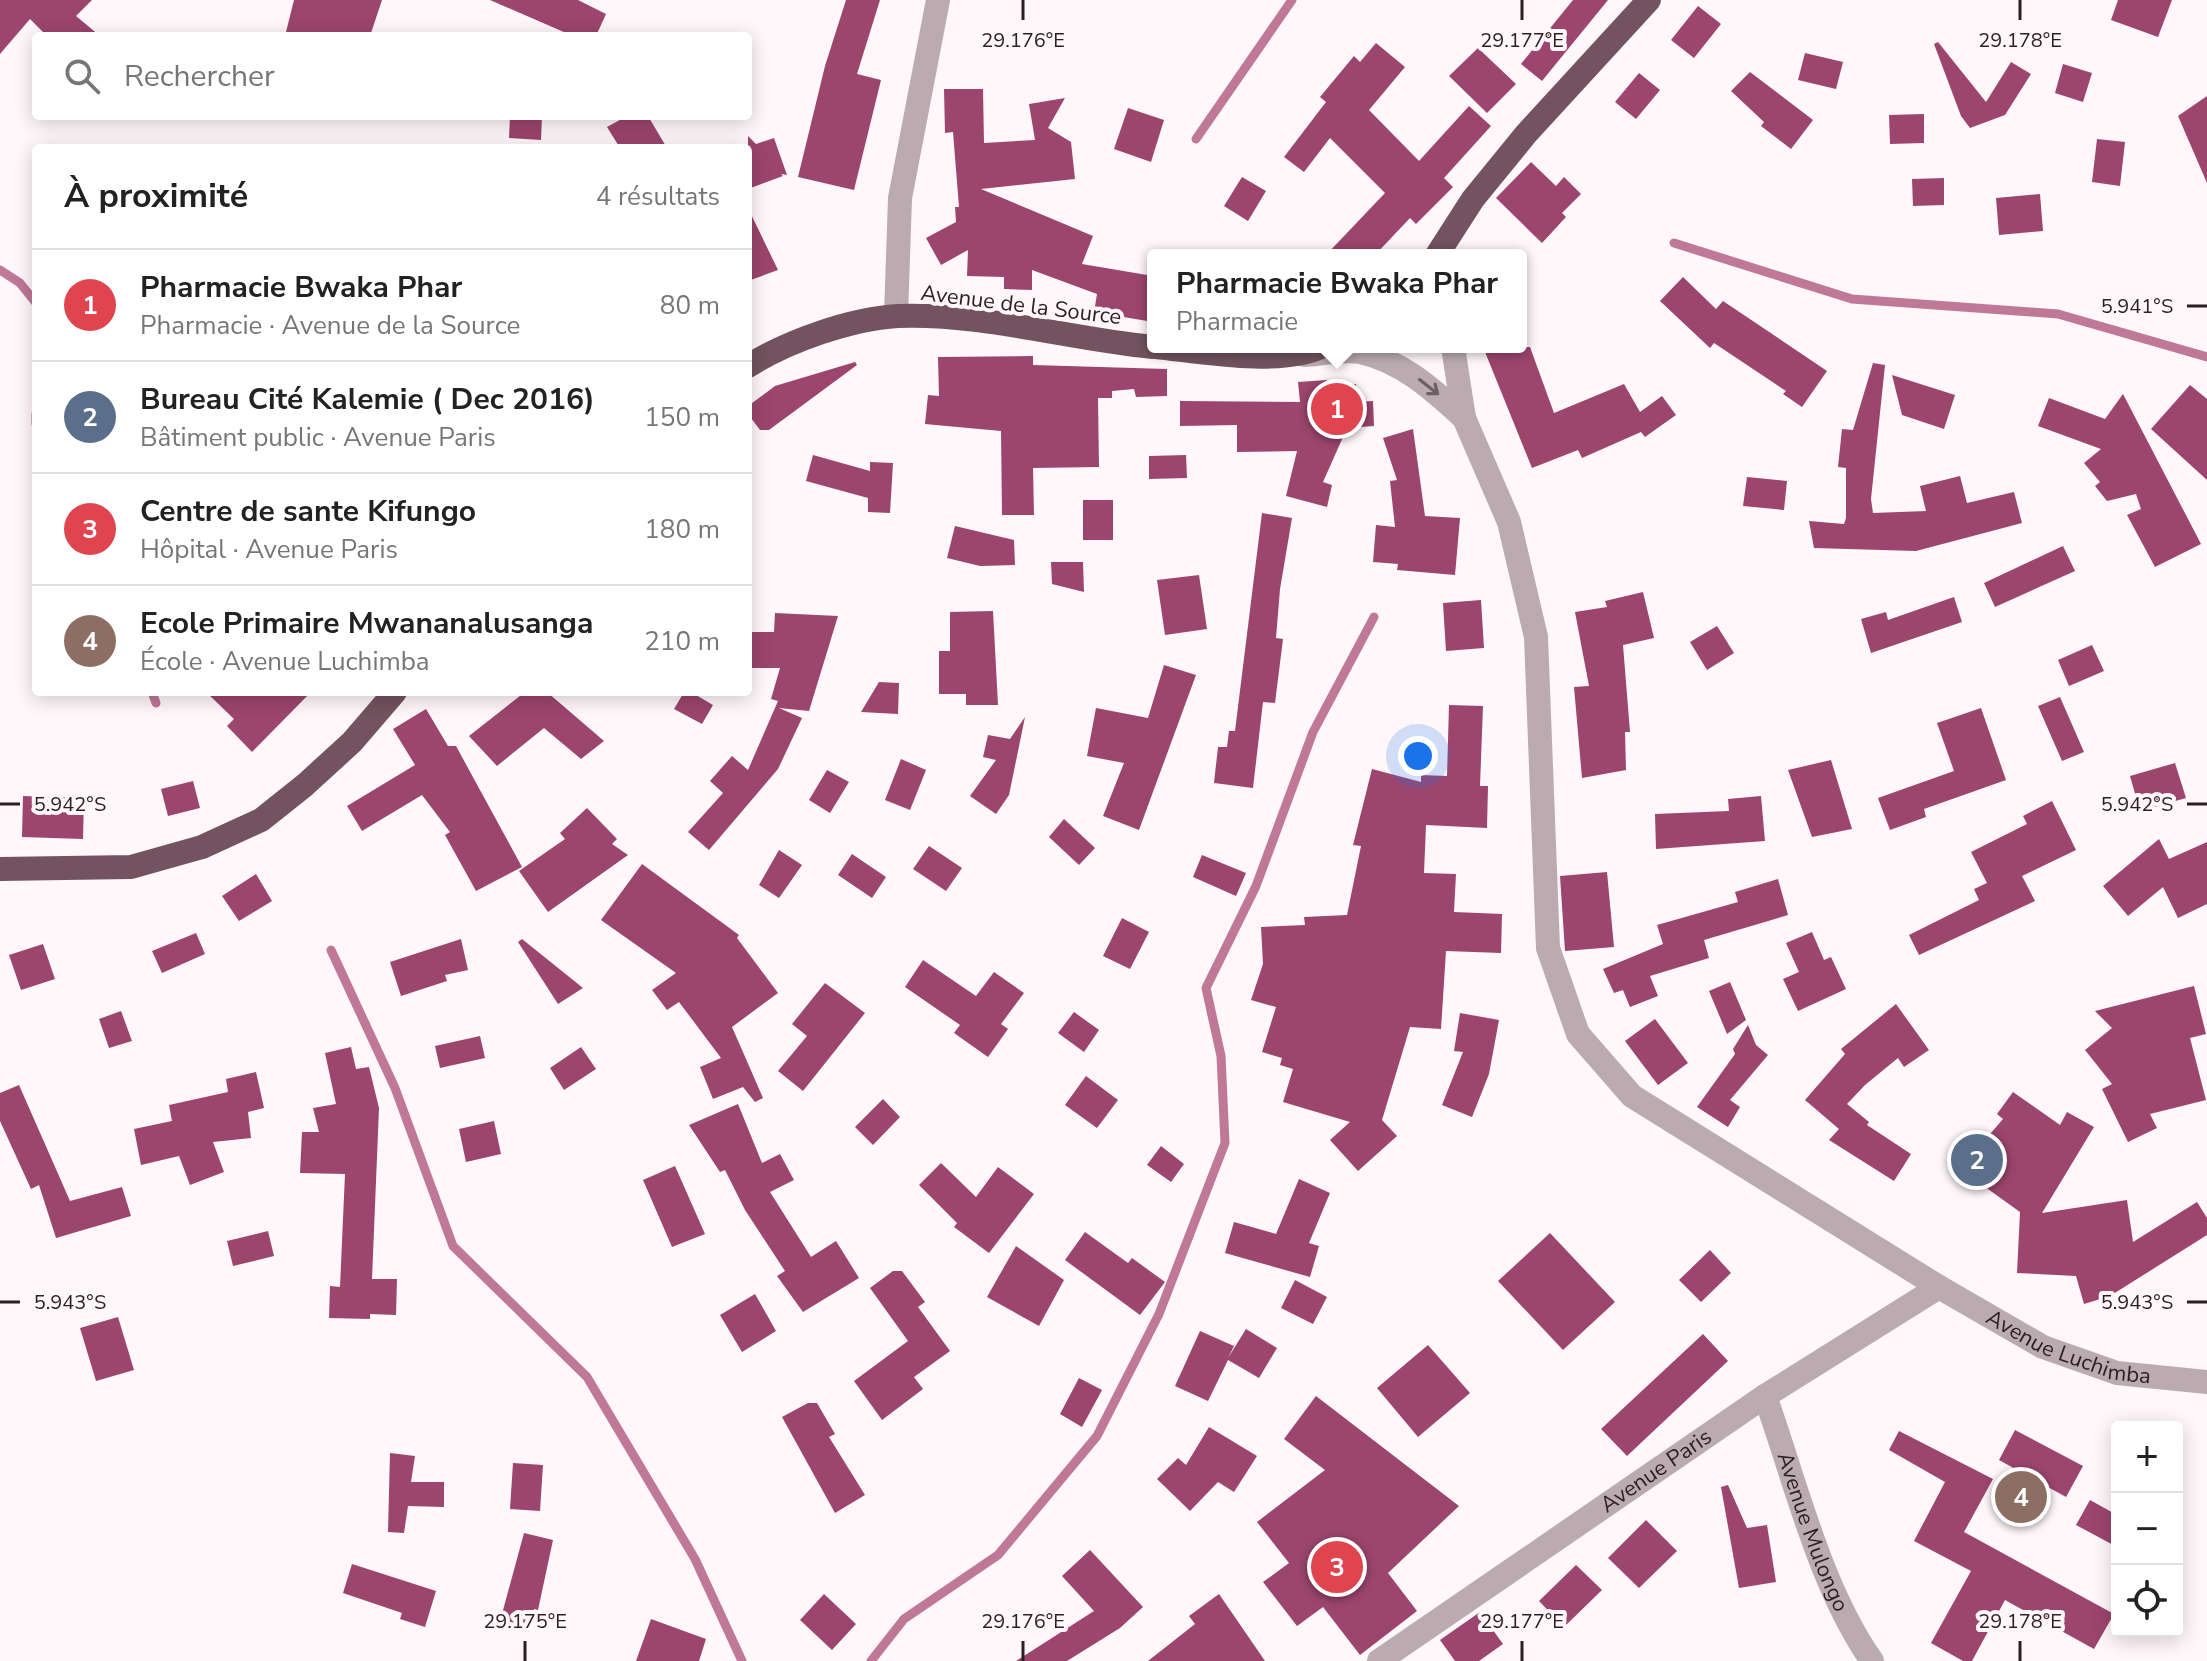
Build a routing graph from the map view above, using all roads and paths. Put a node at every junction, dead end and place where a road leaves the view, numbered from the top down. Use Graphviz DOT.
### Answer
graph roads {
  1 [pos="938,0"];
  2 [pos="1649,0"];
  3 [pos="1444,249"];
  4 [pos="896,316"];
  5 [pos="1147,346"];
  6 [pos="1219,353"];
  7 [pos="1258,353"];
  8 [pos="1362,353"];
  9 [pos="1454,353"];
  10 [pos="752,364"];
  11 [pos="1464,418"];
  12 [pos="392,696"];
  13 [pos="0,869"];
  14 [pos="1939,1287"];
  15 [pos="2207,1382"];
  16 [pos="1765,1396"];
  17 [pos="1379,1661"];
  18 [pos="1872,1661"];
  1 -- 4 [label="street"];
  2 -- 3 [label="highway"];
  4 -- 5 [label="highway, Avenue de la Source"];
  4 -- 10 [label="highway, Avenue de la Source"];
  6 -- 7 [label="highway, Avenue de la Source"];
  8 -- 11 [label="street, one-way"];
  9 -- 11 [label="street"];
  11 -- 14 [label="street, Avenue Luchimba"];
  12 -- 13 [label="highway"];
  14 -- 15 [label="street, Avenue Luchimba"];
  14 -- 16 [label="street, Avenue Paris"];
  16 -- 17 [label="street, Avenue Paris"];
  16 -- 18 [label="street, Avenue Mulongo"];
}
